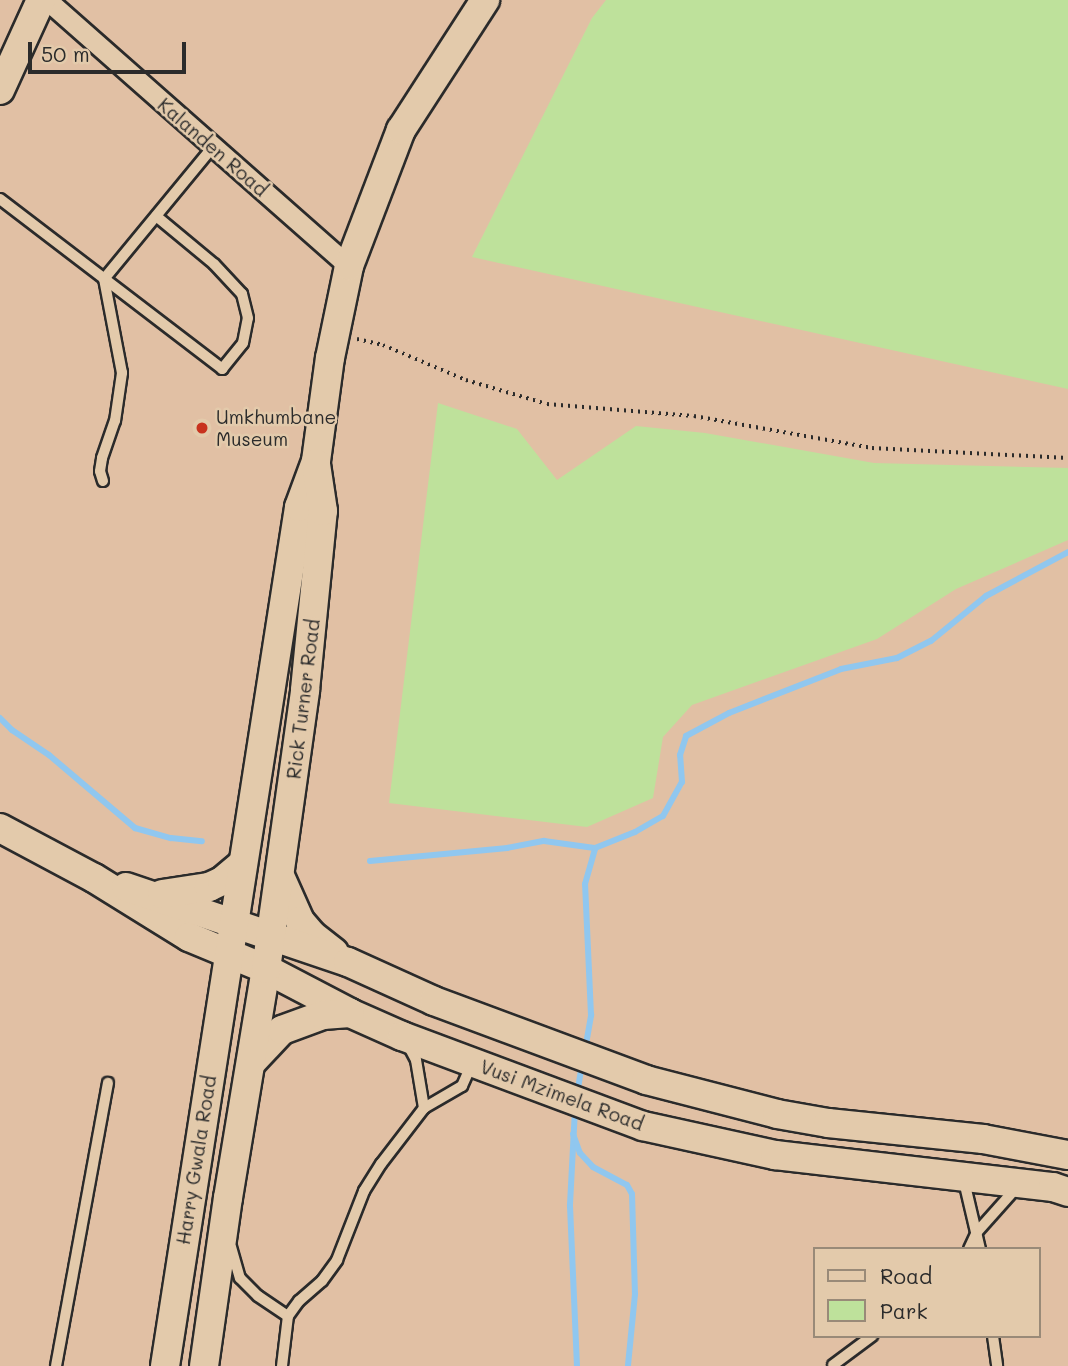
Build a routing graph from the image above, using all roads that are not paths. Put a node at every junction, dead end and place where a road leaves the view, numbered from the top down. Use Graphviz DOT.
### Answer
graph roads {
  1 [pos="44,0"];
  2 [pos="485,0"];
  3 [pos="0,90"];
  4 [pos="213,147"];
  5 [pos="0,199"];
  6 [pos="156,216"];
  7 [pos="349,267"];
  8 [pos="104,279"];
  9 [pos="316,461"];
  10 [pos="103,481"];
  11 [pos="0,828"];
  12 [pos="242,864"];
  13 [pos="279,876"];
  14 [pos="94,878"];
  15 [pos="154,895"];
  16 [pos="234,925"];
  17 [pos="270,935"];
  18 [pos="229,954"];
  19 [pos="348,962"];
  20 [pos="266,969"];
  21 [pos="350,1013"];
  22 [pos="402,1036"];
  23 [pos="473,1062"];
  24 [pos="249,1065"];
  25 [pos="108,1083"];
  26 [pos="424,1108"];
  27 [pos="1068,1155"];
  28 [pos="964,1179"];
  29 [pos="1020,1184"];
  30 [pos="1068,1192"];
  31 [pos="228,1198"];
  32 [pos="977,1232"];
  33 [pos="970,1247"];
  34 [pos="980,1247"];
  35 [pos="288,1316"];
  36 [pos="869,1338"];
  37 [pos="993,1338"];
  38 [pos="833,1365"];
  39 [pos="56,1366"];
  40 [pos="165,1366"];
  41 [pos="204,1366"];
  42 [pos="282,1366"];
  43 [pos="997,1366"];
  1 -- 3 [label="main road"];
  1 -- 4 [label="street, Kalanden Road"];
  2 -- 7 [label="main road, Rick Turner Road"];
  4 -- 6 [label="lane"];
  4 -- 7 [label="street, Kalanden Road"];
  5 -- 8 [label="lane"];
  6 -- 8 [label="lane"];
  6 -- 8 [label="lane"];
  7 -- 9 [label="main road, Rick Turner Road"];
  8 -- 10 [label="lane"];
  9 -- 12 [label="main road, Rick Turner Road"];
  9 -- 13 [label="main road, Rick Turner Road"];
  11 -- 14 [label="main road, Vusi Mzimela Road"];
  12 -- 15 [label="main road"];
  12 -- 16 [label="main road, Rick Turner Road"];
  13 -- 17 [label="main road, Rick Turner Road"];
  13 -- 19 [label="main road"];
  14 -- 15 [label="main road, Vusi Mzimela Road"];
  14 -- 18 [label="main road, Vusi Mzimela Road"];
  15 -- 16 [label="main road, Vusi Mzimela Road"];
  16 -- 17 [label="main road, Vusi Mzimela Road"];
  16 -- 18 [label="main road, Harry Gwala Road"];
  17 -- 19 [label="main road, Vusi Mzimela Road"];
  17 -- 20 [label="main road, Rick Turner Road"];
  18 -- 20 [label="main road, Vusi Mzimela Road"];
  18 -- 40 [label="main road, Harry Gwala Road"];
  19 -- 27 [label="main road, Vusi Mzimela Road"];
  20 -- 21 [label="main road, Vusi Mzimela Road"];
  20 -- 24 [label="main road, Harry Gwala Road"];
  21 -- 22 [label="main road, Vusi Mzimela Road"];
  21 -- 24 [label="main road"];
  22 -- 23 [label="main road, Vusi Mzimela Road"];
  22 -- 26 [label="lane"];
  23 -- 26 [label="lane"];
  23 -- 28 [label="main road, Vusi Mzimela Road"];
  24 -- 31 [label="main road, Harry Gwala Road"];
  25 -- 39 [label="lane"];
  26 -- 35 [label="lane"];
  28 -- 29 [label="main road, Vusi Mzimela Road"];
  28 -- 32 [label="lane"];
  29 -- 30 [label="main road, Vusi Mzimela Road"];
  29 -- 32 [label="lane"];
  31 -- 35 [label="lane"];
  31 -- 41 [label="main road, Harry Gwala Road"];
  32 -- 33 [label="lane"];
  32 -- 34 [label="lane"];
  35 -- 42 [label="lane"];
  36 -- 38 [label="lane"];
  37 -- 43 [label="lane"];
}
